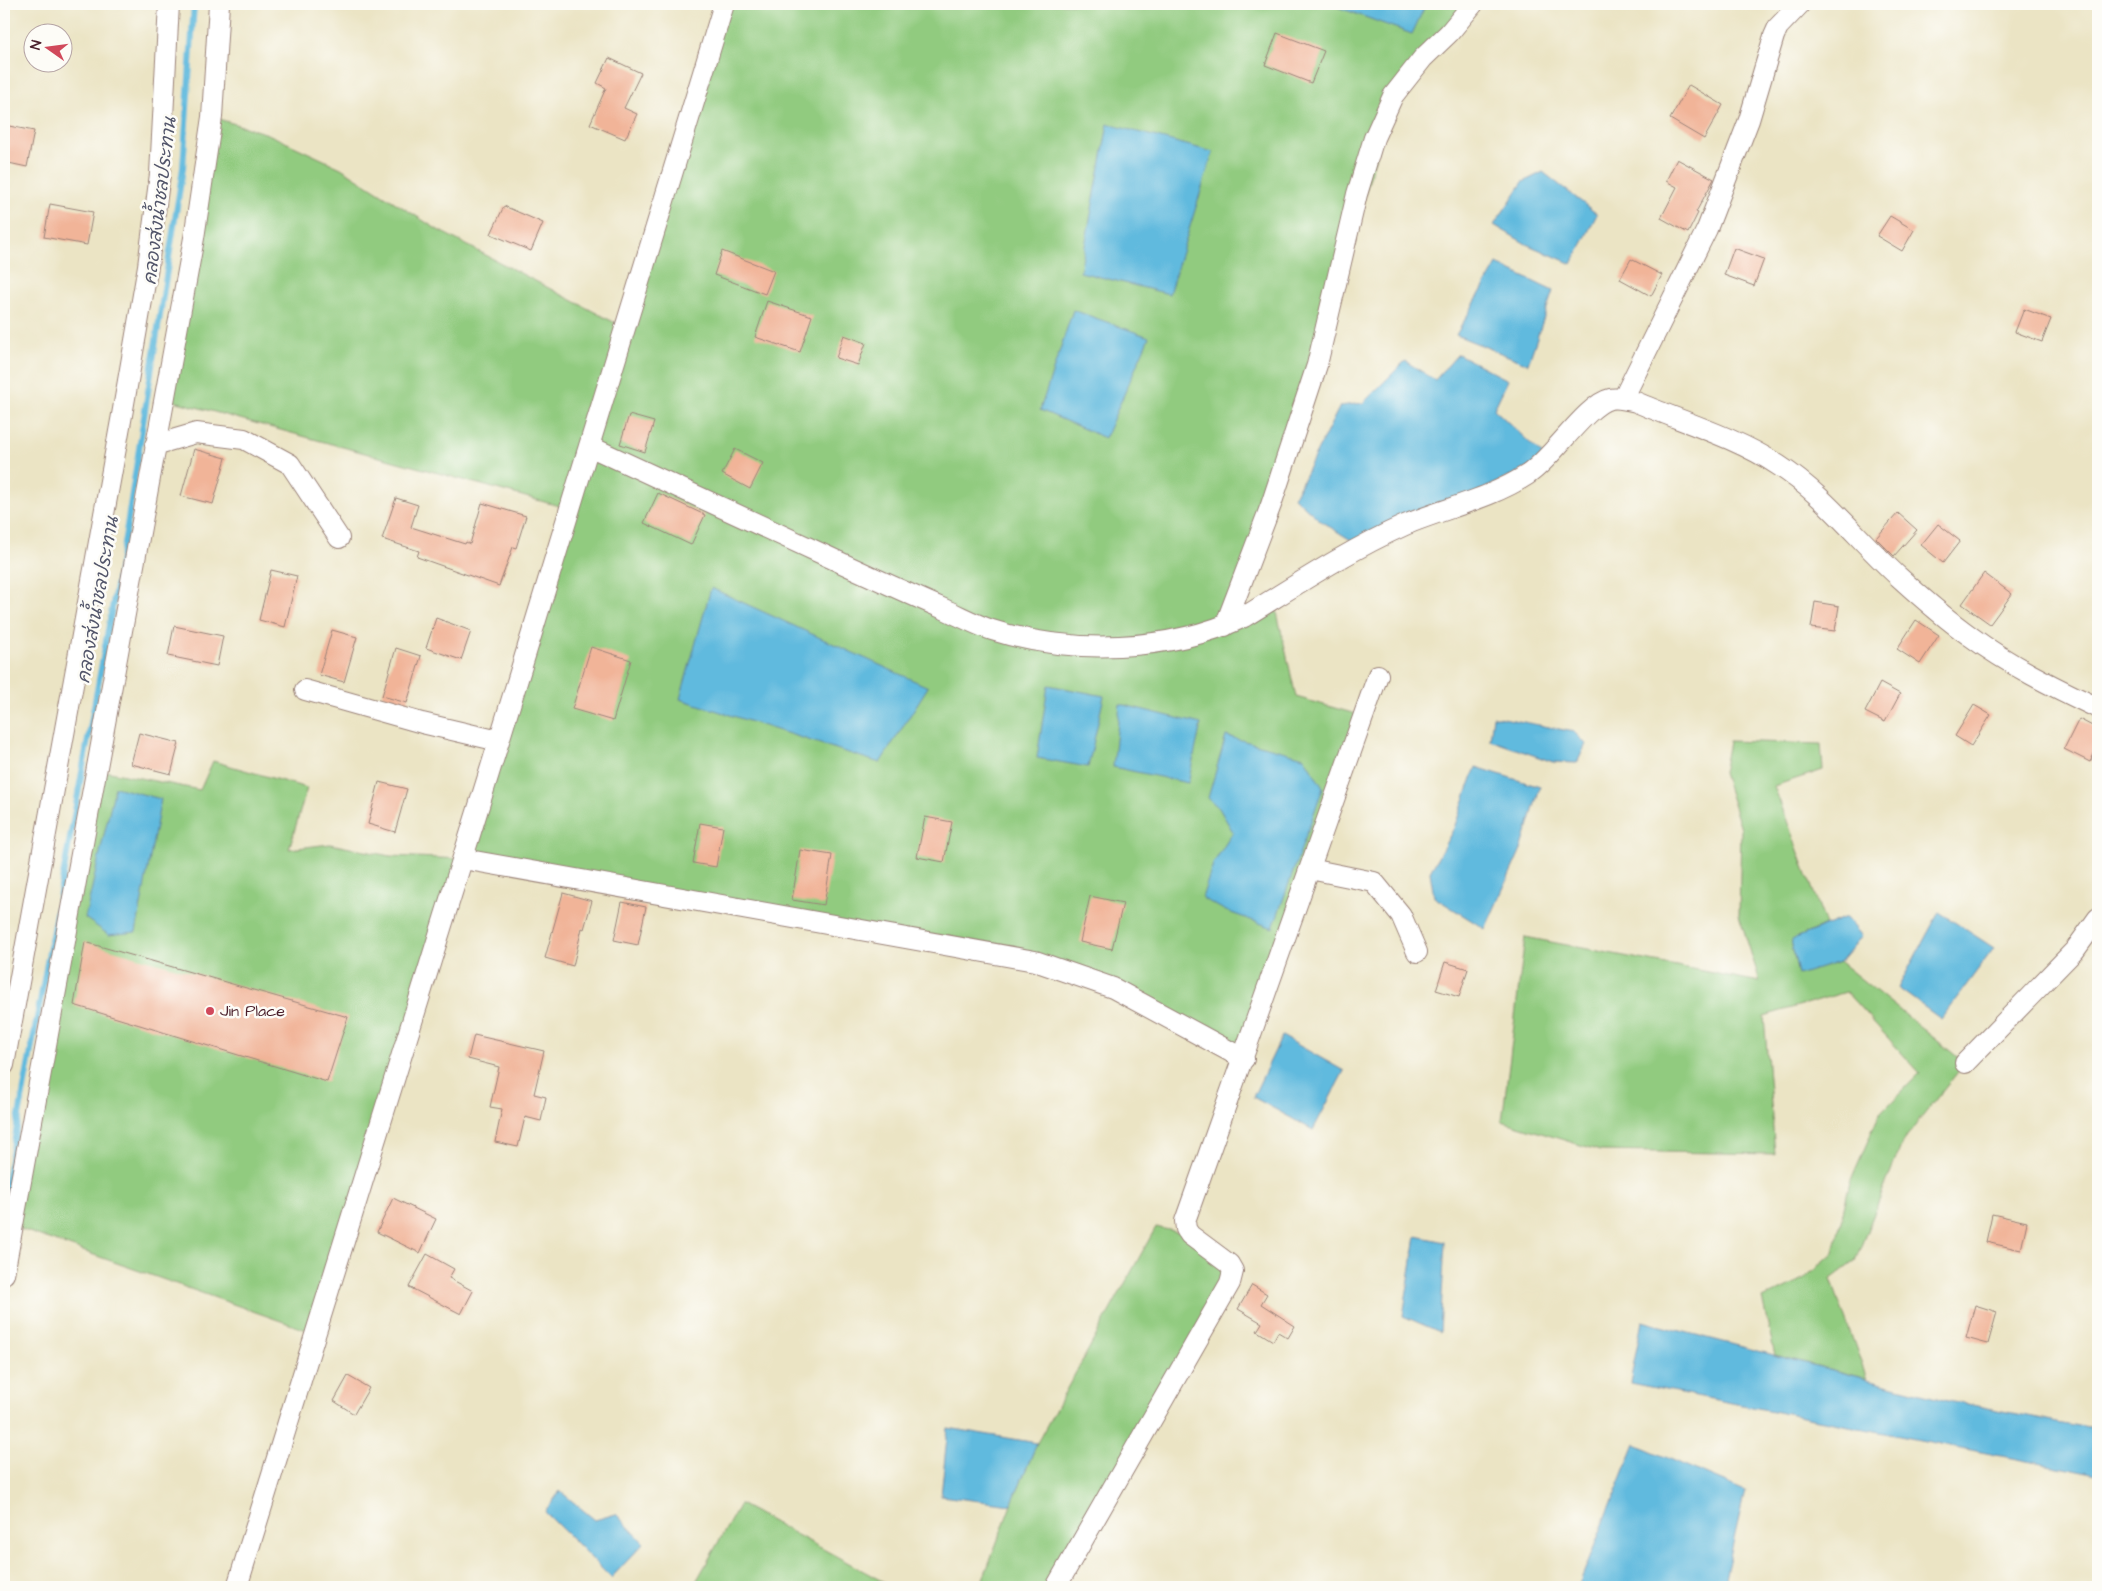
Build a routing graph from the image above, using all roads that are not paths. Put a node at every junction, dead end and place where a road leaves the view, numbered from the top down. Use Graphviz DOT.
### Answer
graph roads {
  1 [pos="169,4"];
  2 [pos="219,4"];
  3 [pos="724,4"];
  4 [pos="1473,4"];
  5 [pos="1800,4"];
  6 [pos="1623,399"];
  7 [pos="154,445"];
  8 [pos="589,446"];
  9 [pos="339,538"];
  10 [pos="1225,626"];
  11 [pos="1378,675"];
  12 [pos="305,690"];
  13 [pos="2098,708"];
  14 [pos="499,741"];
  15 [pos="463,859"];
  16 [pos="1310,869"];
  17 [pos="2098,918"];
  18 [pos="1417,952"];
  19 [pos="1244,1059"];
  20 [pos="1965,1063"];
  21 [pos="4,1065"];
  22 [pos="4,1274"];
  23 [pos="237,1587"];
  24 [pos="1056,1587"];
  1 -- 21 [label="street"];
  2 -- 7 [label="street"];
  3 -- 8 [label="street"];
  4 -- 10 [label="street"];
  5 -- 6 [label="street"];
  6 -- 10 [label="street"];
  6 -- 13 [label="street"];
  7 -- 9 [label="street"];
  7 -- 22 [label="street"];
  8 -- 10 [label="street"];
  8 -- 14 [label="street"];
  11 -- 16 [label="street"];
  12 -- 14 [label="street"];
  14 -- 15 [label="street"];
  15 -- 19 [label="street"];
  15 -- 23 [label="street"];
  16 -- 18 [label="street"];
  16 -- 19 [label="street"];
  17 -- 20 [label="street"];
  19 -- 24 [label="street"];
}
